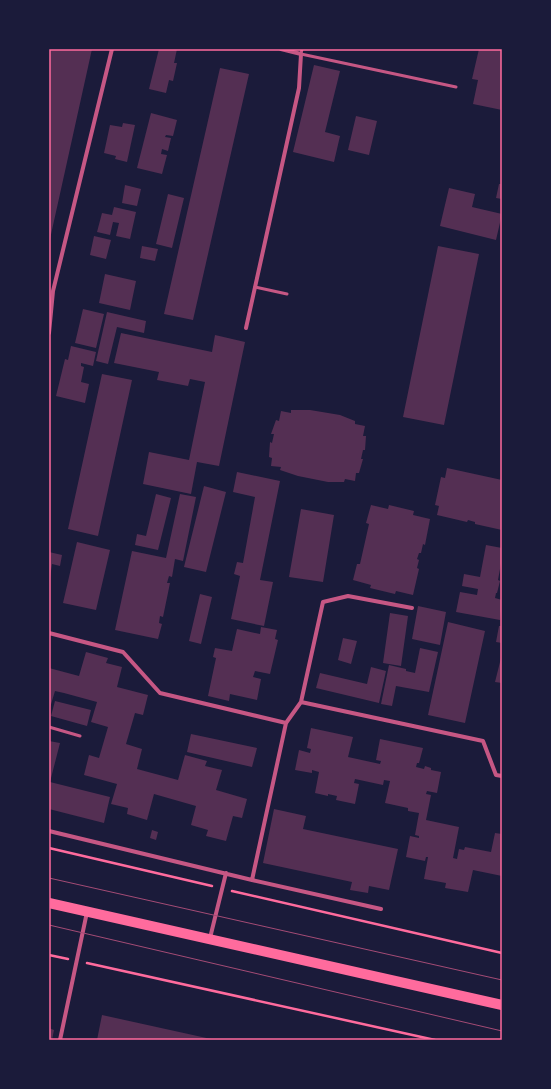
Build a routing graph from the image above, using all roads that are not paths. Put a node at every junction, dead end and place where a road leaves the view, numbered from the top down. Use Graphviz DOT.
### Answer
graph roads {
  1 [pos="112,49"];
  2 [pos="281,49"];
  3 [pos="301,51"];
  4 [pos="456,87"];
  5 [pos="255,287"];
  6 [pos="287,294"];
  7 [pos="246,328"];
  8 [pos="49,333"];
  9 [pos="412,608"];
  10 [pos="49,634"];
  11 [pos="301,702"];
  12 [pos="286,723"];
  13 [pos="49,727"];
  14 [pos="80,736"];
  15 [pos="502,776"];
  16 [pos="49,831"];
  17 [pos="226,873"];
  18 [pos="252,880"];
  19 [pos="49,903"];
  20 [pos="381,909"];
  21 [pos="87,912"];
  22 [pos="210,938"];
  23 [pos="502,1005"];
  24 [pos="60,1040"];
  1 -- 8 [label="street"];
  2 -- 3 [label="street"];
  3 -- 4 [label="lane"];
  3 -- 5 [label="street"];
  5 -- 6 [label="lane"];
  5 -- 7 [label="street"];
  9 -- 11 [label="street"];
  10 -- 12 [label="street"];
  11 -- 12 [label="street"];
  11 -- 15 [label="street"];
  12 -- 18 [label="street"];
  13 -- 14 [label="lane"];
  16 -- 17 [label="street"];
  17 -- 18 [label="street"];
  17 -- 22 [label="street"];
  18 -- 20 [label="street"];
  19 -- 21 [label="main road"];
  21 -- 22 [label="main road"];
  21 -- 24 [label="street"];
  22 -- 23 [label="main road"];
}
